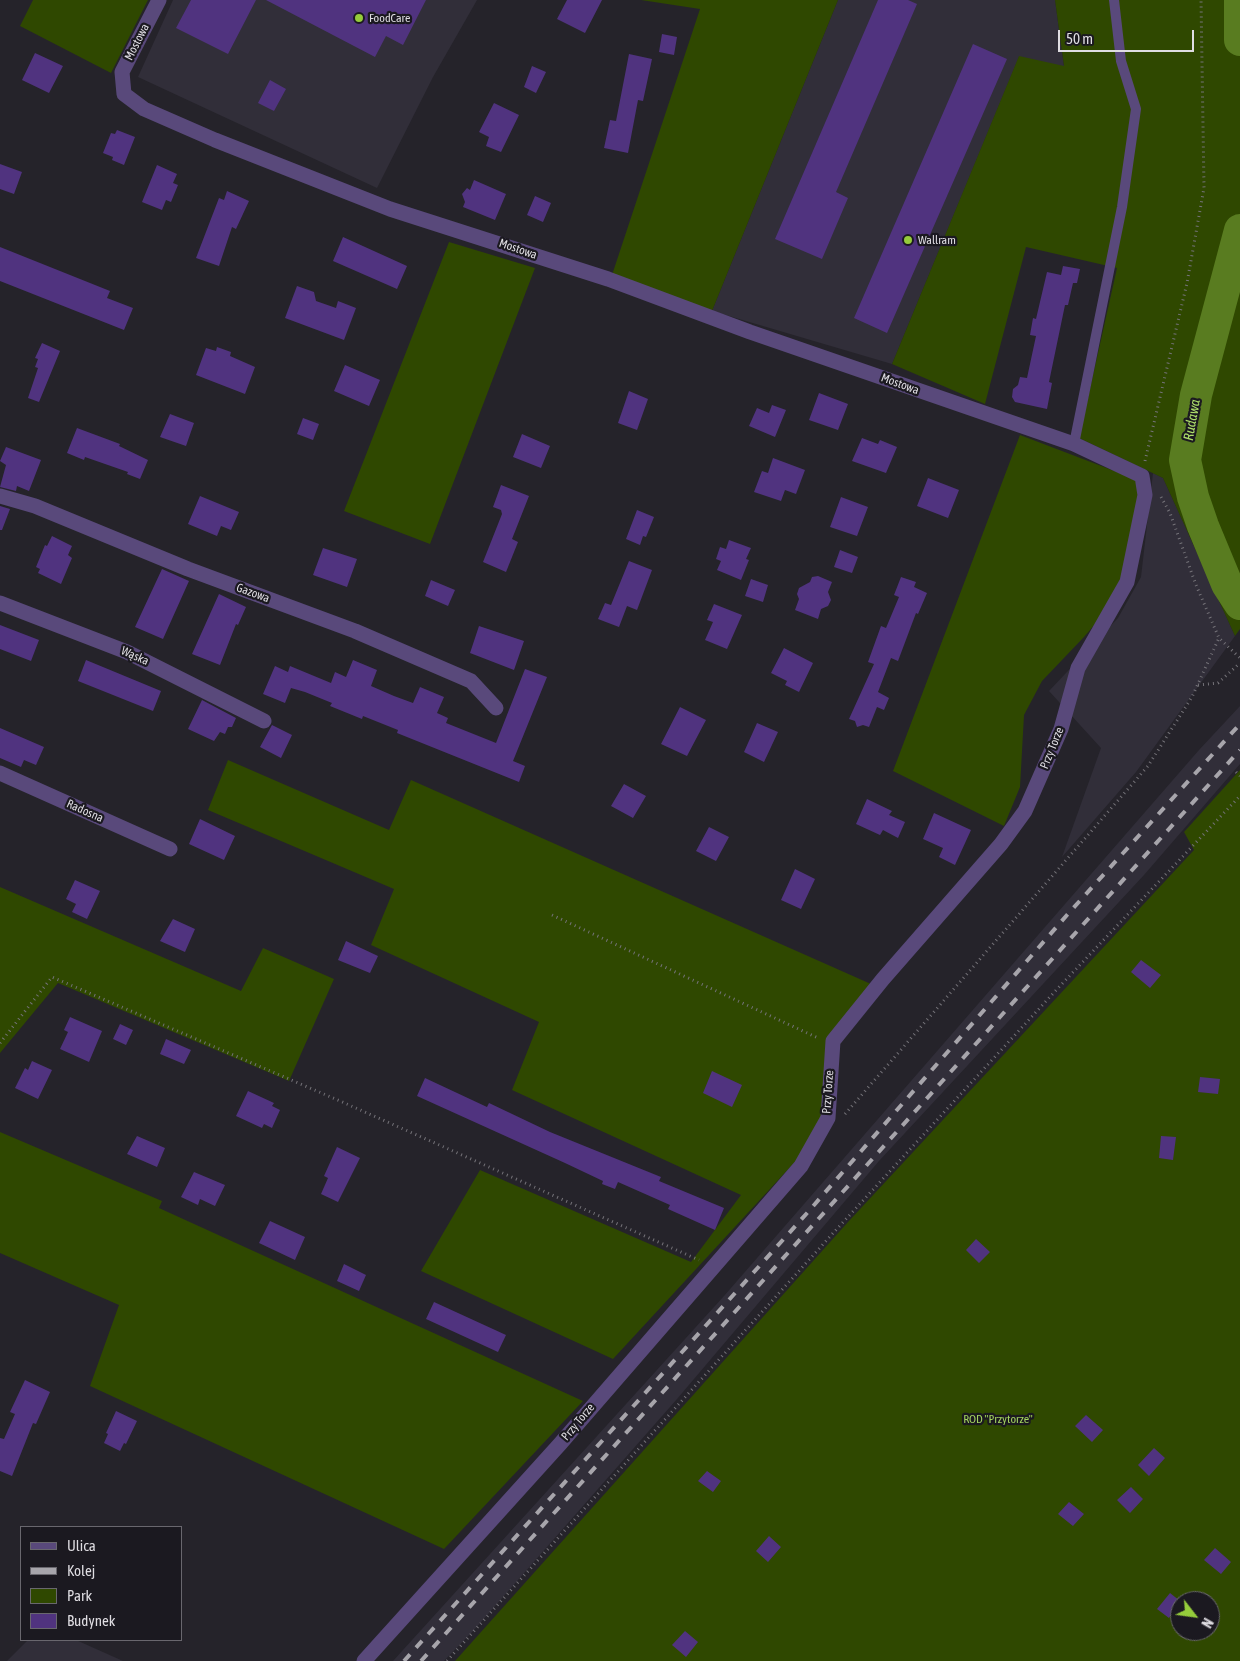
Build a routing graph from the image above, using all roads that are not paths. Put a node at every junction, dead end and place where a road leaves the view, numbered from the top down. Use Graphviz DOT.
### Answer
graph roads {
  1 [pos="158,0"];
  2 [pos="1114,0"];
  3 [pos="1074,444"];
  4 [pos="1142,476"];
  5 [pos="0,496"];
  6 [pos="0,603"];
  7 [pos="496,708"];
  8 [pos="264,721"];
  9 [pos="0,773"];
  10 [pos="170,849"];
  11 [pos="364,1661"];
  1 -- 3 [label="street, Mostowa"];
  2 -- 3 [label="lane"];
  3 -- 4 [label="street, Mostowa"];
  4 -- 11 [label="street, Przy Torze"];
  5 -- 7 [label="street, Gazowa"];
  6 -- 8 [label="street, Wąska"];
  9 -- 10 [label="street, Radosna"];
}
